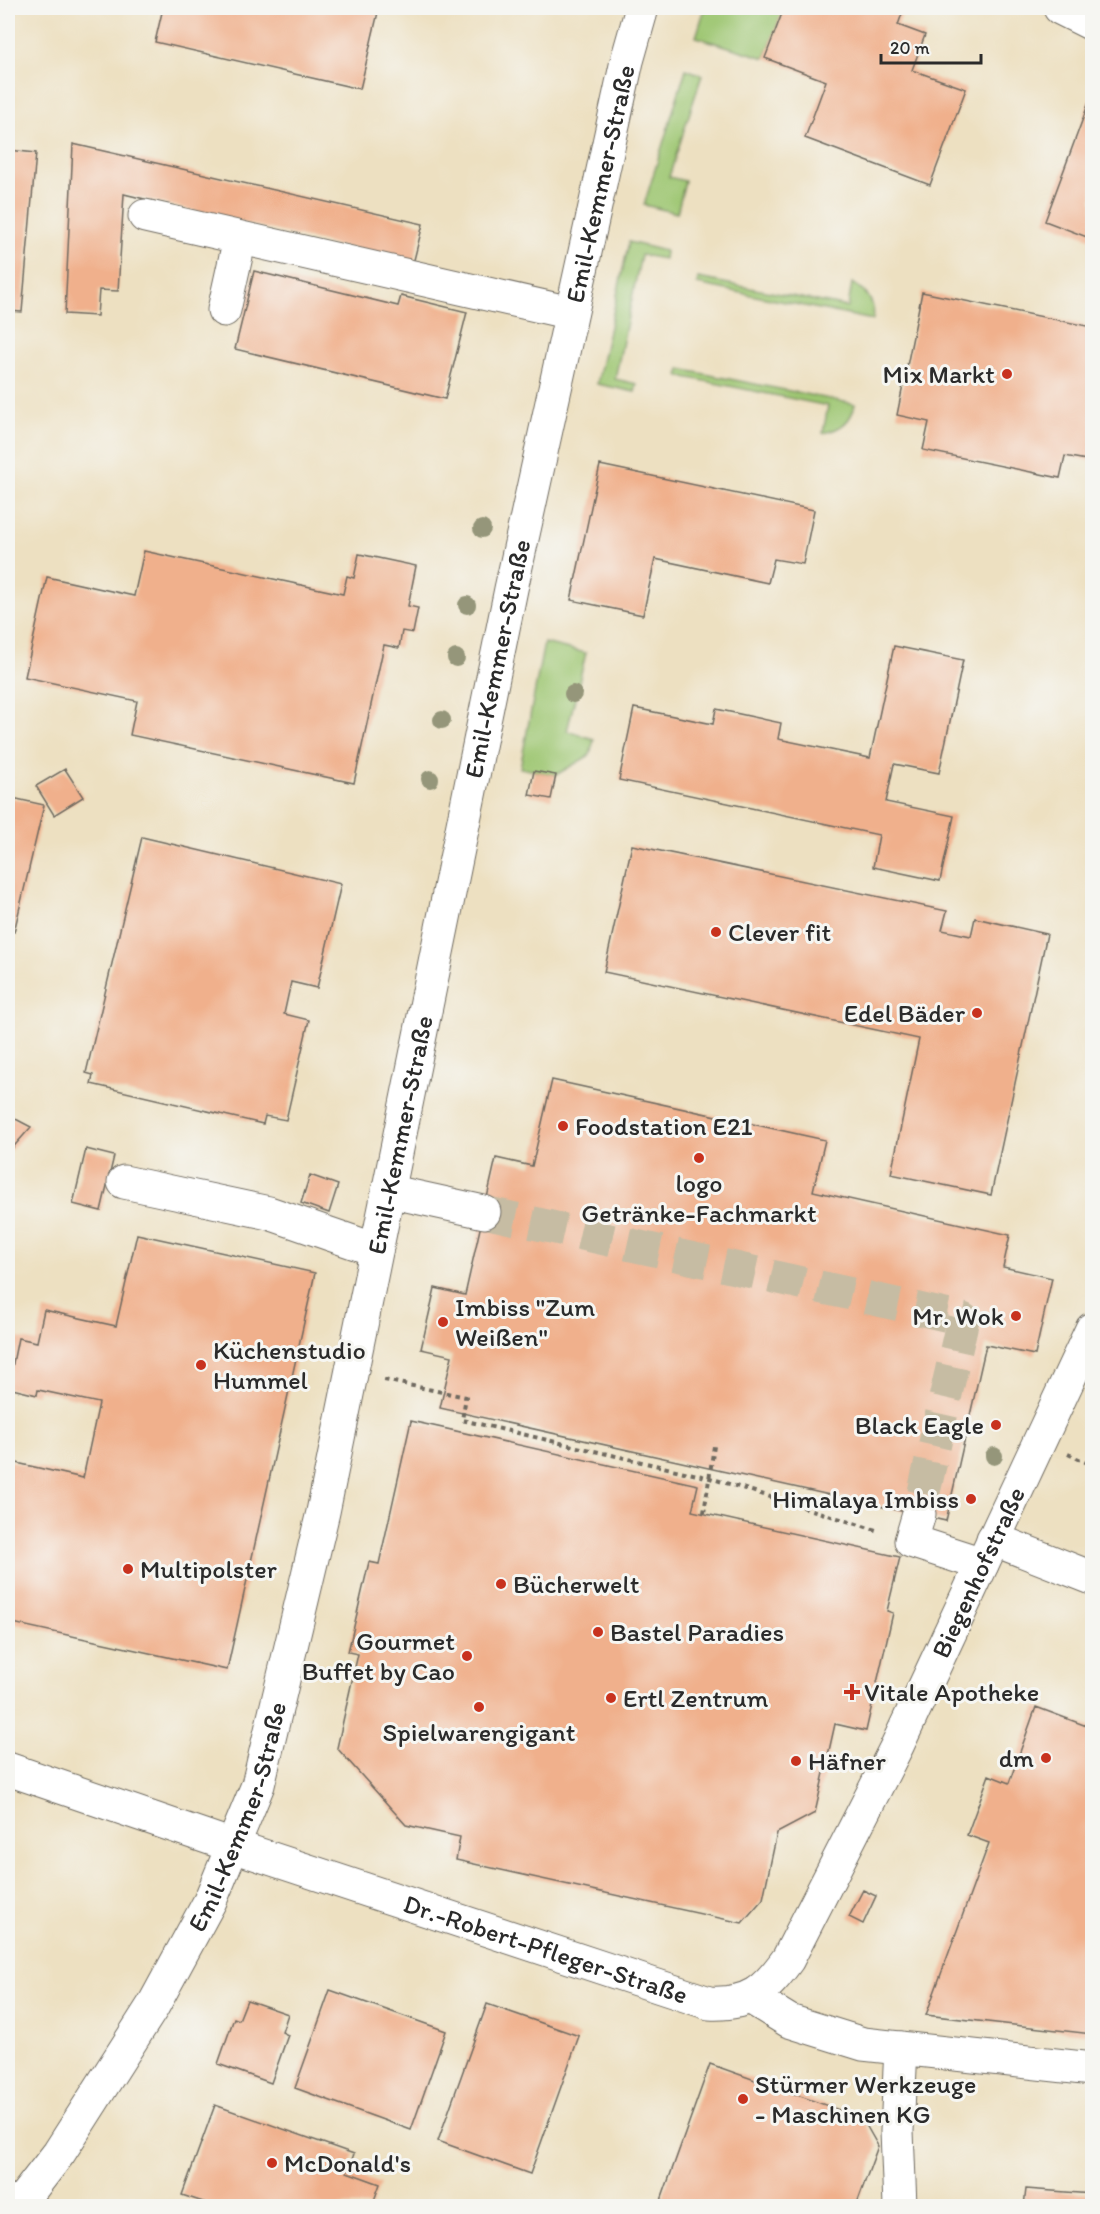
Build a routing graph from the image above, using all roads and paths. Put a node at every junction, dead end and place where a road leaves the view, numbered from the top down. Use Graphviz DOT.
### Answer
graph roads {
  1 [pos="642,8"];
  2 [pos="1060,8"];
  3 [pos="1092,24"];
  4 [pos="145,216"];
  5 [pos="240,238"];
  6 [pos="224,310"];
  7 [pos="571,313"];
  8 [pos="124,1182"];
  9 [pos="388,1191"];
  10 [pos="484,1212"];
  11 [pos="376,1250"];
  12 [pos="1092,1329"];
  13 [pos="351,1372"];
  14 [pos="714,1446"];
  15 [pos="710,1478"];
  16 [pos="704,1513"];
  17 [pos="915,1528"];
  18 [pos="988,1552"];
  19 [pos="1092,1578"];
  20 [pos="8,1769"];
  21 [pos="233,1846"];
  22 [pos="750,1997"];
  23 [pos="901,2048"];
  24 [pos="1092,2069"];
  25 [pos="18,2206"];
  26 [pos="900,2206"];
  1 -- 7 [label="street, Emil-Kemmer-Straße"];
  2 -- 3 [label="street"];
  4 -- 5 [label="street"];
  5 -- 6 [label="street"];
  5 -- 7 [label="street"];
  7 -- 9 [label="street, Emil-Kemmer-Straße"];
  8 -- 11 [label="street"];
  9 -- 10 [label="street"];
  9 -- 11 [label="street, Emil-Kemmer-Straße"];
  11 -- 13 [label="street, Emil-Kemmer-Straße"];
  12 -- 18 [label="street, Biegenhofstraße"];
  13 -- 15 [label="path"];
  13 -- 21 [label="street, Emil-Kemmer-Straße"];
  14 -- 15 [label="path"];
  15 -- 16 [label="path"];
  15 -- 17 [label="path"];
  17 -- 18 [label="street"];
  18 -- 19 [label="street"];
  18 -- 22 [label="street, Biegenhofstraße"];
  20 -- 21 [label="street, Dr.-Robert-Pfleger-Straße"];
  21 -- 22 [label="street, Dr.-Robert-Pfleger-Straße"];
  21 -- 25 [label="street, Emil-Kemmer-Straße"];
  22 -- 23 [label="street"];
  23 -- 24 [label="street"];
  23 -- 26 [label="street"];
}
